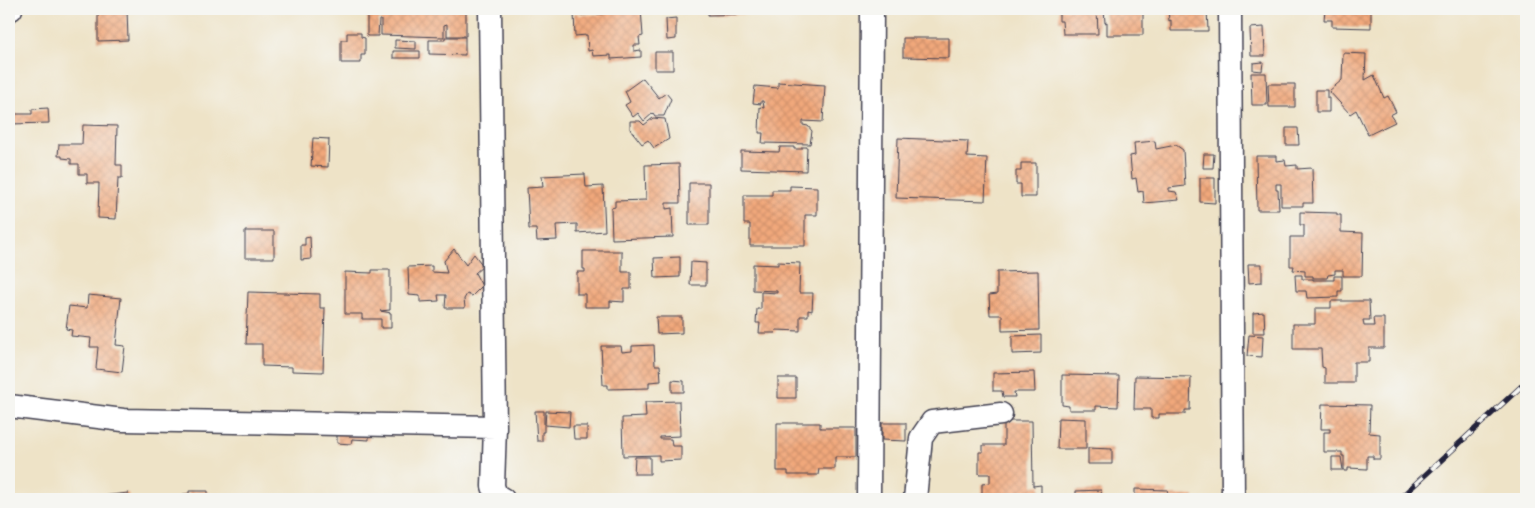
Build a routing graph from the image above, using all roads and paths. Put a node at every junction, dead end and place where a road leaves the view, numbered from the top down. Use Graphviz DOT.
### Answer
graph roads {
  1 [pos="490,9"];
  2 [pos="872,9"];
  3 [pos="1230,9"];
  4 [pos="9,406"];
  5 [pos="1001,414"];
  6 [pos="495,427"];
  7 [pos="503,499"];
  8 [pos="869,499"];
  9 [pos="915,499"];
  10 [pos="1233,499"];
  1 -- 6 [label="street"];
  2 -- 8 [label="street"];
  3 -- 10 [label="street"];
  4 -- 6 [label="street"];
  5 -- 9 [label="street"];
  6 -- 7 [label="street"];
}
